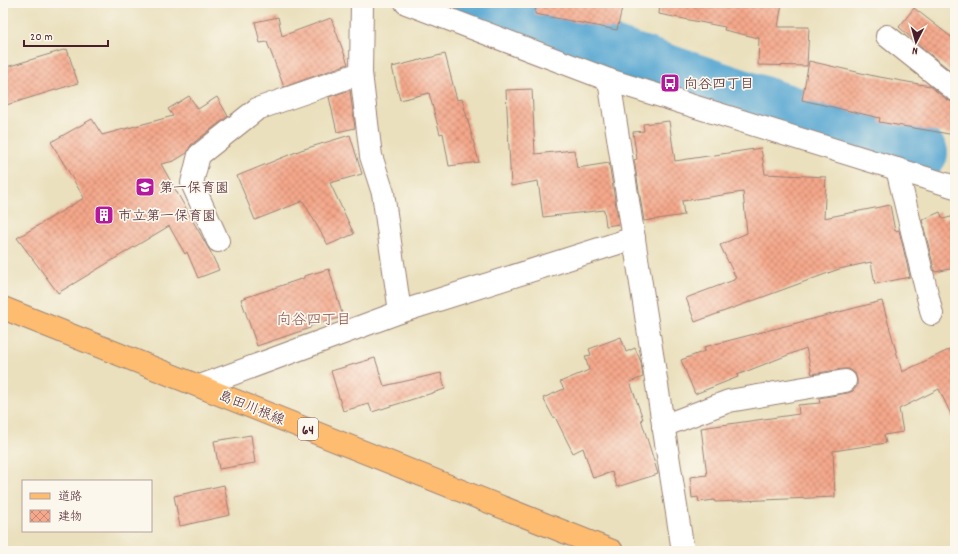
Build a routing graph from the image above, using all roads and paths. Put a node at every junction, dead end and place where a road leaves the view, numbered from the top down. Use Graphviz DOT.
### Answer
graph roads {
  1 [pos="362,3"];
  2 [pos="406,3"];
  3 [pos="887,36"];
  4 [pos="361,73"];
  5 [pos="610,80"];
  6 [pos="955,90"];
  7 [pos="897,168"];
  8 [pos="955,187"];
  9 [pos="634,238"];
  10 [pos="218,241"];
  11 [pos="3,308"];
  12 [pos="400,312"];
  13 [pos="932,314"];
  14 [pos="845,381"];
  15 [pos="200,386"];
  16 [pos="664,426"];
  17 [pos="612,551"];
  18 [pos="683,551"];
  1 -- 4 [label="street"];
  2 -- 5 [label="street"];
  3 -- 6 [label="street"];
  4 -- 10 [label="street"];
  4 -- 12 [label="street"];
  5 -- 7 [label="street"];
  5 -- 9 [label="street"];
  7 -- 8 [label="street"];
  7 -- 13 [label="street"];
  9 -- 12 [label="street"];
  9 -- 16 [label="street"];
  11 -- 15 [label="main road, 島田川根線 / 64"];
  12 -- 15 [label="street"];
  14 -- 16 [label="street"];
  15 -- 17 [label="main road, 島田川根線 / 64"];
  16 -- 18 [label="street"];
}
